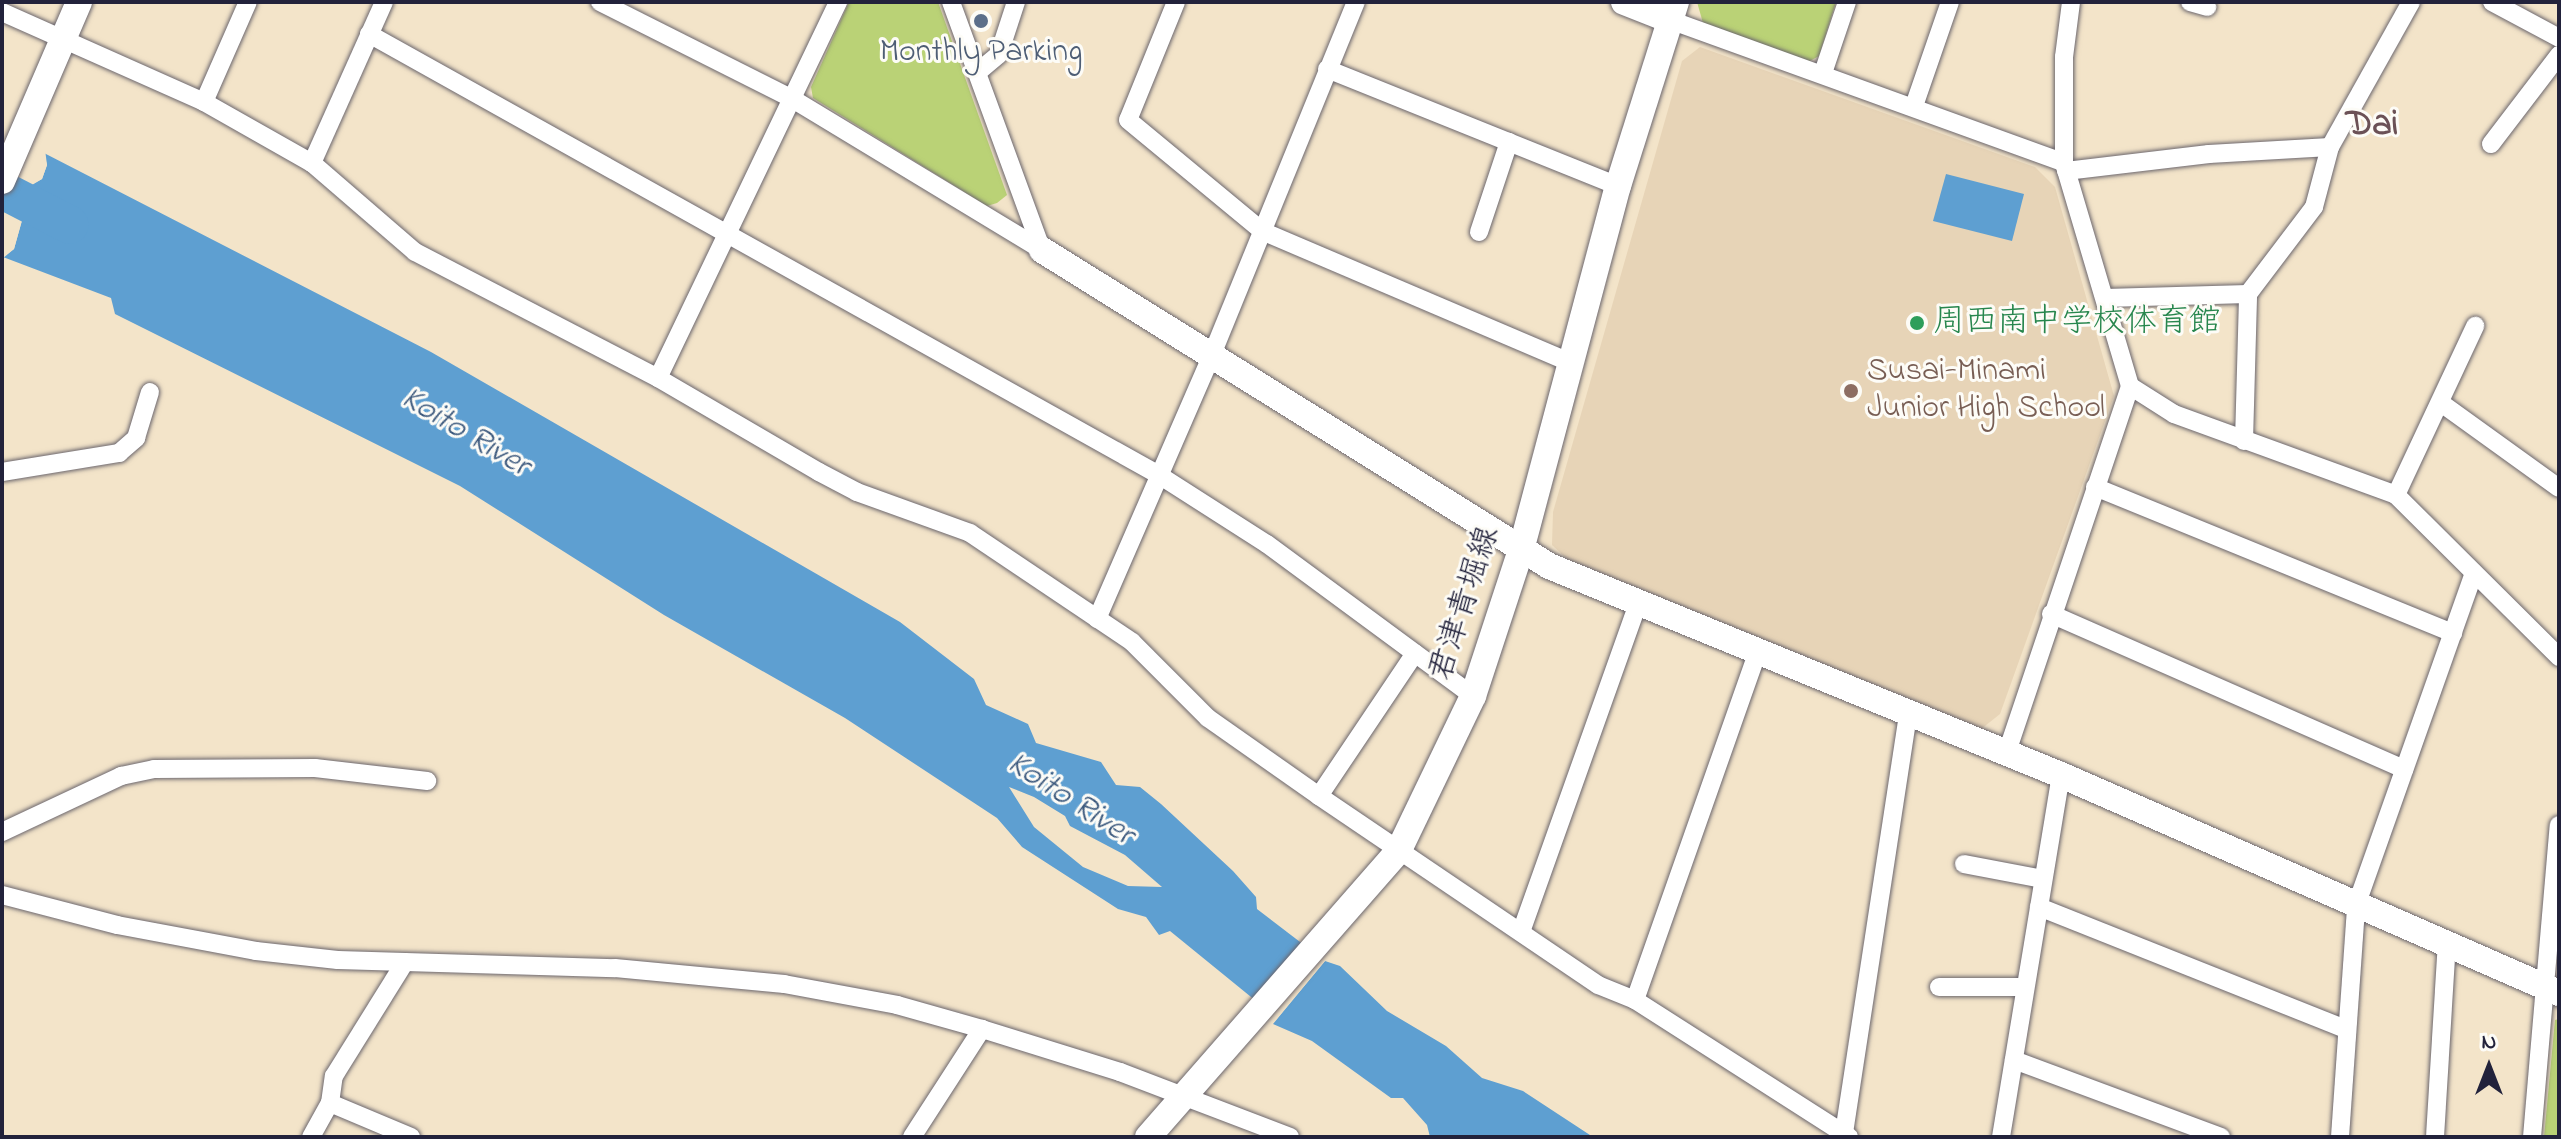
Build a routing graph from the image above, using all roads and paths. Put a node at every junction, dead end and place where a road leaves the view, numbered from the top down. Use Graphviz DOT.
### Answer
graph roads {
  1 [pos="79,2"];
  2 [pos="248,2"];
  3 [pos="384,2"];
  4 [pos="600,2"];
  5 [pos="838,2"];
  6 [pos="951,2"];
  7 [pos="1016,2"];
  8 [pos="1176,2"];
  9 [pos="1356,2"];
  10 [pos="1624,2"];
  11 [pos="1847,2"];
  12 [pos="1950,2"];
  13 [pos="2071,2"];
  14 [pos="2411,2"];
  15 [pos="2492,2"];
  16 [pos="2514,6"];
  17 [pos="1673,11"];
  18 [pos="2,12"];
  19 [pos="369,34"];
  20 [pos="63,38"];
  21 [pos="2559,38"];
  22 [pos="2559,55"];
  23 [pos="1327,69"];
  24 [pos="979,71"];
  25 [pos="1823,73"];
  26 [pos="791,98"];
  27 [pos="204,102"];
  28 [pos="1914,106"];
  29 [pos="1509,142"];
  30 [pos="2491,144"];
  31 [pos="2330,147"];
  32 [pos="312,163"];
  33 [pos="2065,167"];
  34 [pos="2,181"];
  35 [pos="1618,186"];
  36 [pos="1262,231"];
  37 [pos="1479,232"];
  38 [pos="729,233"];
  39 [pos="1042,250"];
  40 [pos="2248,294"];
  41 [pos="2105,298"];
  42 [pos="2475,326"];
  43 [pos="1211,357"];
  44 [pos="1571,363"];
  45 [pos="658,378"];
  46 [pos="2130,386"];
  47 [pos="150,392"];
  48 [pos="2441,403"];
  49 [pos="2244,441"];
  50 [pos="2,472"];
  51 [pos="1159,475"];
  52 [pos="2095,487"];
  53 [pos="2559,488"];
  54 [pos="2396,495"];
  55 [pos="1521,550"];
  56 [pos="2474,573"];
  57 [pos="1638,603"];
  58 [pos="2051,614"];
  59 [pos="1097,619"];
  60 [pos="2453,633"];
  61 [pos="1415,653"];
  62 [pos="1757,653"];
  63 [pos="2559,657"];
  64 [pos="1473,696"];
  65 [pos="1908,716"];
  66 [pos="2007,752"];
  67 [pos="2404,769"];
  68 [pos="2061,775"];
  69 [pos="427,781"];
  70 [pos="1319,796"];
  71 [pos="2559,825"];
  72 [pos="2,832"];
  73 [pos="1399,850"];
  74 [pos="1964,864"];
  75 [pos="2043,879"];
  76 [pos="2,895"];
  77 [pos="2356,906"];
  78 [pos="2039,907"];
  79 [pos="1521,932"];
  80 [pos="2447,943"];
  81 [pos="405,962"];
  82 [pos="1939,987"];
  83 [pos="2025,987"];
  84 [pos="2552,990"];
  85 [pos="1635,1000"];
  86 [pos="982,1029"];
  87 [pos="2346,1029"];
  88 [pos="2014,1060"];
  89 [pos="1182,1097"];
  90 [pos="330,1103"];
  91 [pos="1846,1135"];
  92 [pos="311,1137"];
  93 [pos="411,1137"];
  94 [pos="912,1137"];
  95 [pos="1148,1137"];
  96 [pos="1290,1137"];
  97 [pos="2001,1137"];
  98 [pos="2221,1137"];
  99 [pos="2340,1137"];
  100 [pos="2435,1137"];
  101 [pos="2532,1137"];
  1 -- 20 [label="street"];
  2 -- 27 [label="street"];
  3 -- 19 [label="street"];
  4 -- 26 [label="street"];
  5 -- 26 [label="street"];
  6 -- 24 [label="street"];
  7 -- 24 [label="street"];
  8 -- 36 [label="street"];
  9 -- 23 [label="street"];
  10 -- 17 [label="street"];
  11 -- 25 [label="street"];
  12 -- 28 [label="street"];
  13 -- 33 [label="street"];
  14 -- 31 [label="street"];
  15 -- 16 [label="street"];
  16 -- 21 [label="street"];
  17 -- 25 [label="street"];
  17 -- 35 [label="street, 君津青堀線"];
  18 -- 20 [label="street"];
  19 -- 32 [label="street"];
  19 -- 38 [label="street"];
  20 -- 27 [label="street"];
  20 -- 34 [label="street"];
  22 -- 30 [label="street"];
  23 -- 29 [label="street"];
  23 -- 36 [label="street"];
  24 -- 39 [label="street"];
  25 -- 28 [label="street"];
  26 -- 38 [label="street"];
  26 -- 39 [label="street"];
  27 -- 32 [label="street"];
  28 -- 33 [label="street"];
  29 -- 35 [label="street"];
  29 -- 37 [label="street"];
  31 -- 33 [label="street"];
  31 -- 40 [label="street"];
  32 -- 45 [label="street"];
  33 -- 41 [label="street"];
  35 -- 44 [label="street, 君津青堀線"];
  36 -- 43 [label="street"];
  36 -- 44 [label="street"];
  38 -- 45 [label="street"];
  38 -- 51 [label="street"];
  39 -- 43 [label="street"];
  40 -- 41 [label="street"];
  40 -- 49 [label="street"];
  41 -- 46 [label="street"];
  42 -- 48 [label="street"];
  43 -- 51 [label="street"];
  43 -- 55 [label="street"];
  44 -- 55 [label="street, 君津青堀線"];
  45 -- 59 [label="street"];
  46 -- 49 [label="street"];
  46 -- 52 [label="street"];
  47 -- 50 [label="street"];
  48 -- 53 [label="street"];
  48 -- 54 [label="street"];
  49 -- 54 [label="street"];
  51 -- 59 [label="street"];
  51 -- 61 [label="street"];
  52 -- 58 [label="street"];
  52 -- 60 [label="street"];
  54 -- 56 [label="street"];
  55 -- 57 [label="street"];
  55 -- 64 [label="street, 君津青堀線"];
  56 -- 60 [label="street"];
  56 -- 63 [label="street"];
  57 -- 62 [label="street"];
  57 -- 79 [label="street"];
  58 -- 66 [label="street"];
  58 -- 67 [label="street"];
  59 -- 70 [label="street"];
  60 -- 67 [label="street"];
  61 -- 64 [label="street"];
  61 -- 70 [label="street"];
  62 -- 65 [label="street"];
  62 -- 85 [label="street"];
  64 -- 73 [label="street, 君津青堀線"];
  65 -- 66 [label="street"];
  65 -- 91 [label="street"];
  66 -- 68 [label="street"];
  67 -- 77 [label="street"];
  68 -- 75 [label="street"];
  68 -- 77 [label="street"];
  69 -- 72 [label="street"];
  70 -- 73 [label="street"];
  71 -- 84 [label="street"];
  73 -- 79 [label="street"];
  73 -- 89 [label="street, 君津青堀線"];
  74 -- 75 [label="street"];
  75 -- 78 [label="street"];
  76 -- 81 [label="street"];
  77 -- 80 [label="street"];
  77 -- 87 [label="street"];
  78 -- 83 [label="street"];
  78 -- 87 [label="street"];
  79 -- 85 [label="street"];
  80 -- 84 [label="street"];
  80 -- 100 [label="street"];
  81 -- 86 [label="street"];
  81 -- 90 [label="street"];
  82 -- 83 [label="street"];
  83 -- 88 [label="street"];
  84 -- 101 [label="street"];
  85 -- 91 [label="street"];
  86 -- 89 [label="street"];
  86 -- 94 [label="street"];
  87 -- 99 [label="street"];
  88 -- 97 [label="street"];
  88 -- 98 [label="street"];
  89 -- 95 [label="street, 君津青堀線"];
  89 -- 96 [label="street"];
  90 -- 92 [label="street"];
  90 -- 93 [label="street"];
}
